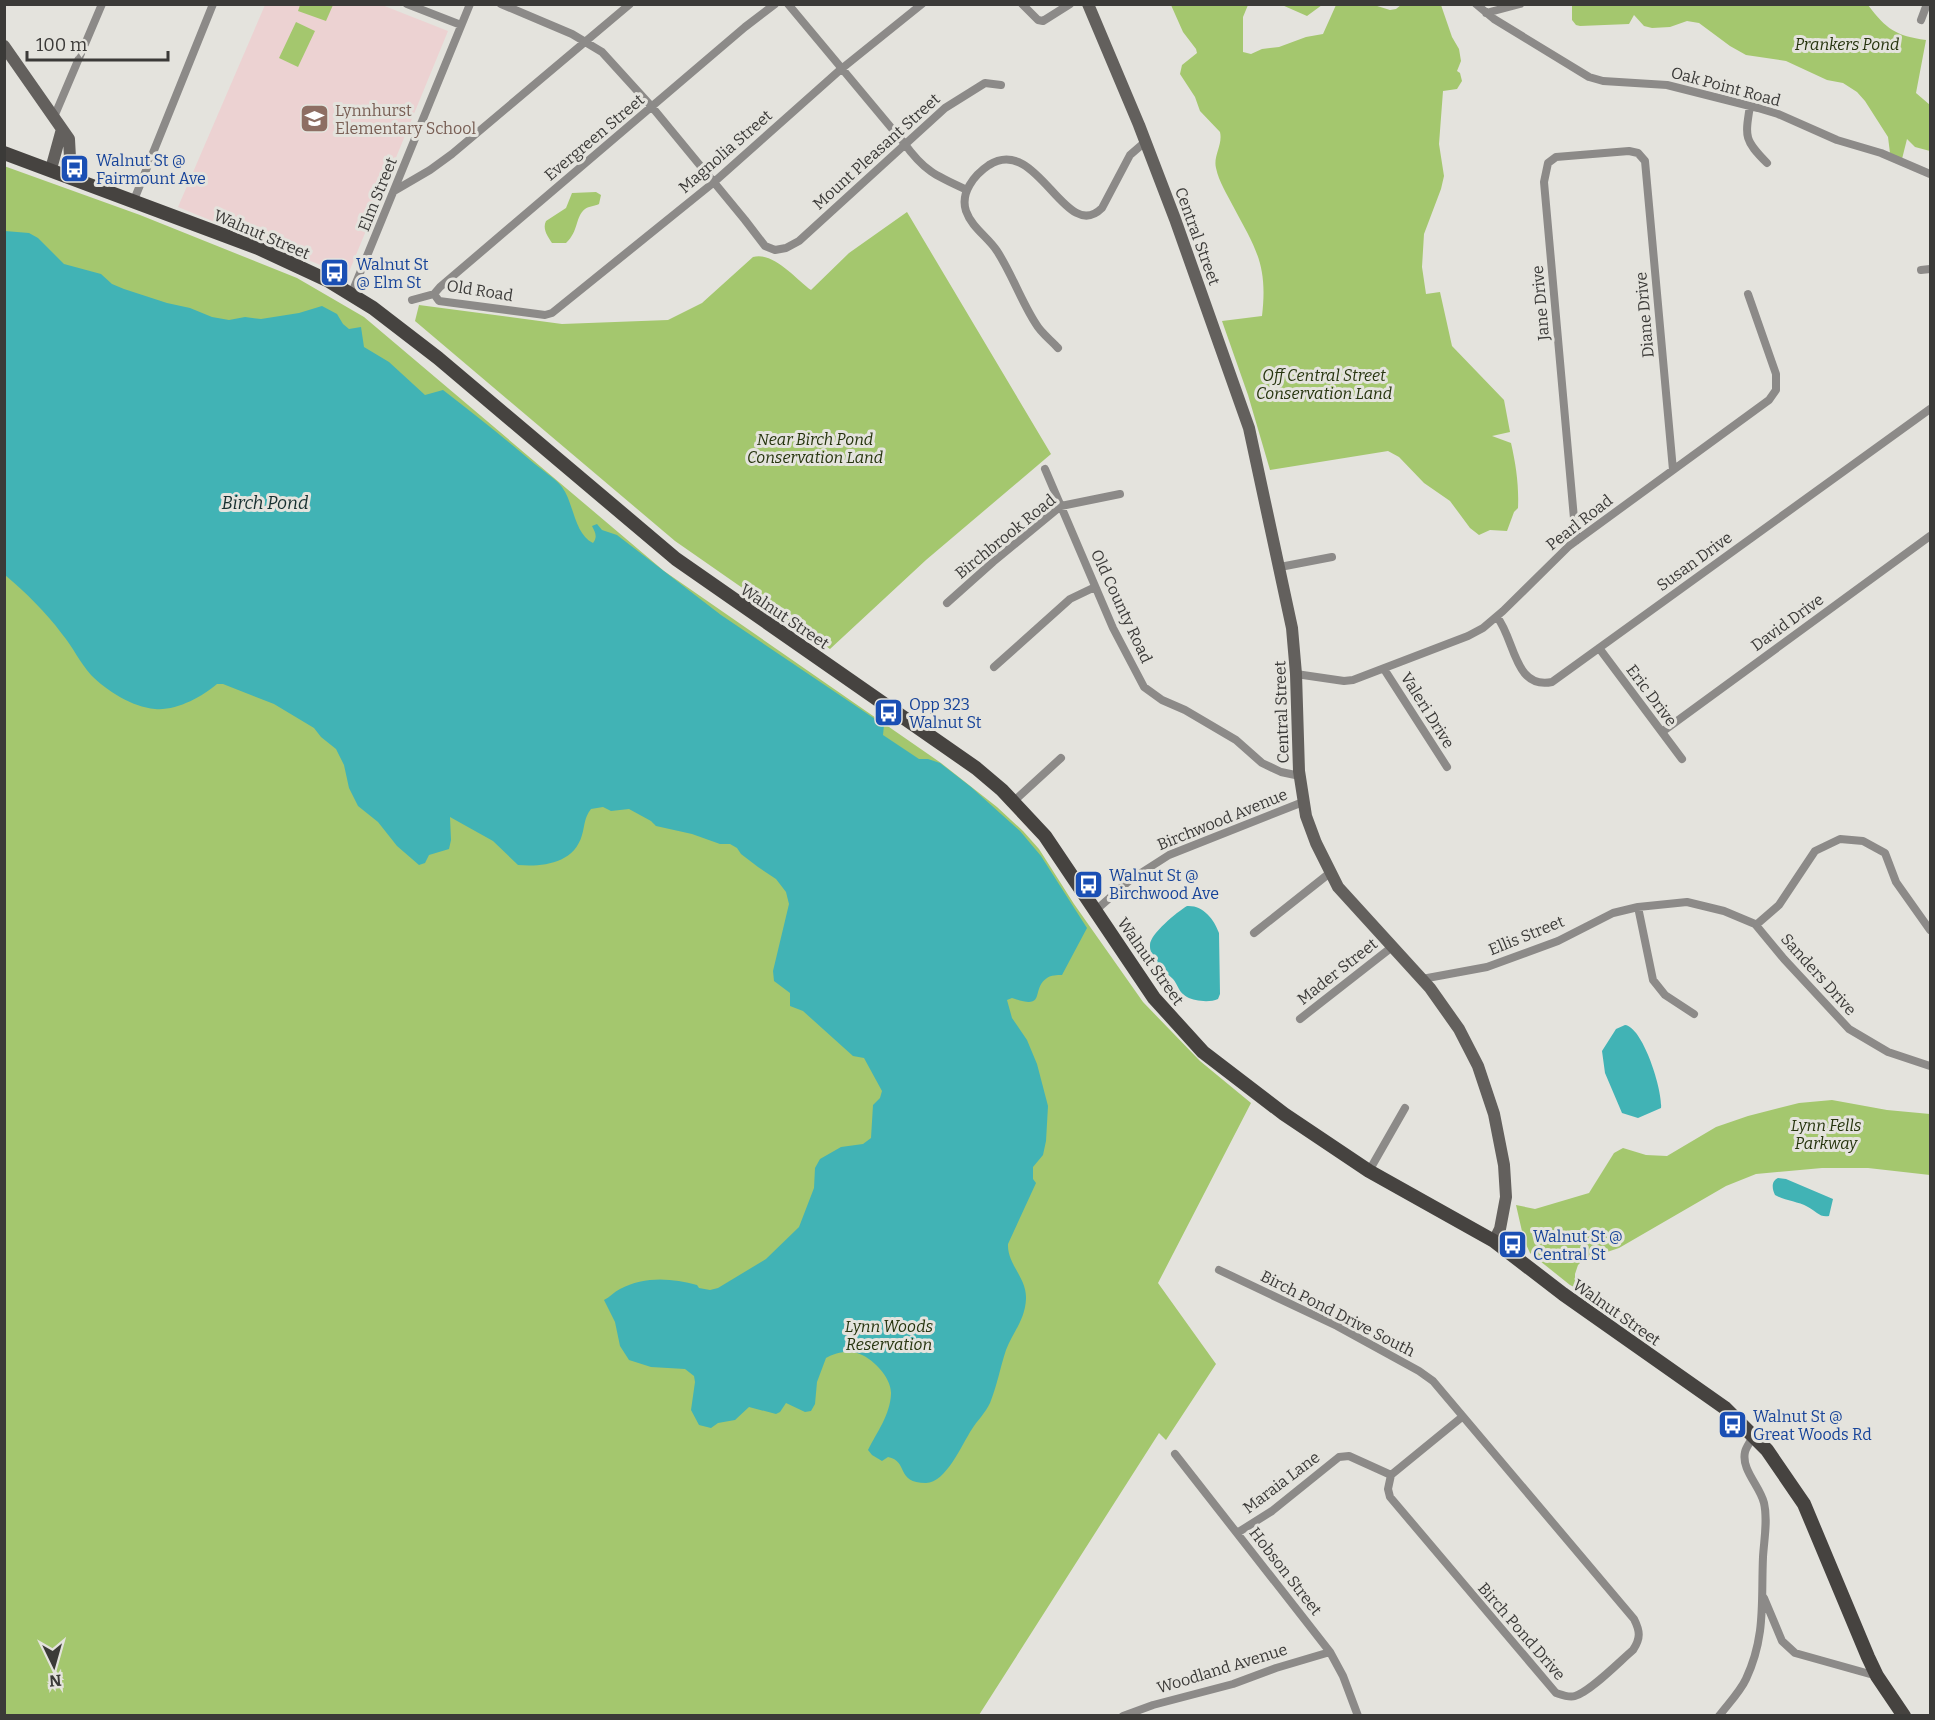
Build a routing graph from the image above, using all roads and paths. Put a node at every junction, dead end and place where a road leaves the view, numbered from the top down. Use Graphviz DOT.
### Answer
graph roads {
  1 [pos="102,4"];
  2 [pos="213,4"];
  3 [pos="407,4"];
  4 [pos="470,4"];
  5 [pos="501,4"];
  6 [pos="630,4"];
  7 [pos="775,4"];
  8 [pos="788,4"];
  9 [pos="921,4"];
  10 [pos="1022,4"];
  11 [pos="1070,4"];
  12 [pos="1088,4"];
  13 [pos="1476,4"];
  14 [pos="1520,4"];
  15 [pos="1927,4"];
  16 [pos="1486,13"];
  17 [pos="1922,20"];
  18 [pos="461,25"];
  19 [pos="585,41"];
  20 [pos="4,46"];
  21 [pos="841,69"];
  22 [pos="1001,85"];
  23 [pos="1750,105"];
  24 [pos="652,108"];
  25 [pos="54,117"];
  26 [pos="62,129"];
  27 [pos="1145,142"];
  28 [pos="904,143"];
  29 [pos="4,153"];
  30 [pos="1644,158"];
  31 [pos="1767,163"];
  32 [pos="51,169"];
  33 [pos="1930,174"];
  34 [pos="71,177"];
  35 [pos="713,183"];
  36 [pos="967,189"];
  37 [pos="394,191"];
  38 [pos="134,200"];
  39 [pos="434,294"];
  40 [pos="1748,294"];
  41 [pos="351,295"];
  42 [pos="412,300"];
  43 [pos="545,315"];
  44 [pos="1058,348"];
  45 [pos="1930,409"];
  46 [pos="1045,469"];
  47 [pos="1673,470"];
  48 [pos="1120,494"];
  49 [pos="1061,506"];
  50 [pos="1930,536"];
  51 [pos="1576,541"];
  52 [pos="1332,557"];
  53 [pos="1280,567"];
  54 [pos="1095,587"];
  55 [pos="947,603"];
  56 [pos="1497,617"];
  57 [pos="1599,648"];
  58 [pos="994,667"];
  59 [pos="1384,669"];
  60 [pos="1296,674"];
  61 [pos="1662,732"];
  62 [pos="1061,758"];
  63 [pos="1682,759"];
  64 [pos="1447,767"];
  65 [pos="1300,776"];
  66 [pos="1014,801"];
  67 [pos="1304,802"];
  68 [pos="1331,872"];
  69 [pos="1638,907"];
  70 [pos="1096,910"];
  71 [pos="1756,925"];
  72 [pos="1930,930"];
  73 [pos="1254,933"];
  74 [pos="1392,947"];
  75 [pos="1422,979"];
  76 [pos="1694,1014"];
  77 [pos="1300,1018"];
  78 [pos="1930,1066"];
  79 [pos="1405,1108"];
  80 [pos="1369,1172"];
  81 [pos="1494,1241"];
  82 [pos="1219,1270"];
  83 [pos="1462,1417"];
  84 [pos="1753,1436"];
  85 [pos="1175,1454"];
  86 [pos="1391,1475"];
  87 [pos="1238,1533"];
  88 [pos="1763,1595"];
  89 [pos="1330,1652"];
  90 [pos="1877,1676"];
  91 [pos="1123,1716"];
  92 [pos="1358,1716"];
  93 [pos="1719,1716"];
  94 [pos="1904,1716"];
  1 -- 25 [label="street"];
  2 -- 38 [label="street"];
  3 -- 18 [label="street"];
  4 -- 18 [label="street, Elm Street"];
  5 -- 19 [label="street"];
  6 -- 19 [label="street"];
  7 -- 24 [label="street, Evergreen Street"];
  8 -- 21 [label="street"];
  9 -- 21 [label="street, Magnolia Street"];
  10 -- 11 [label="street"];
  12 -- 27 [label="street, Central Street"];
  13 -- 16 [label="street, Oak Point Road"];
  14 -- 16 [label="street"];
  15 -- 17 [label="street"];
  16 -- 23 [label="street, Oak Point Road"];
  18 -- 37 [label="street, Elm Street"];
  19 -- 24 [label="street"];
  19 -- 37 [label="street"];
  20 -- 25 [label="street"];
  21 -- 28 [label="street"];
  21 -- 35 [label="street, Magnolia Street"];
  22 -- 28 [label="street, Mount Pleasant Street"];
  23 -- 31 [label="street"];
  23 -- 33 [label="street, Oak Point Road"];
  24 -- 35 [label="street"];
  24 -- 39 [label="street, Evergreen Street"];
  25 -- 26 [label="street"];
  26 -- 32 [label="street"];
  26 -- 34 [label="street"];
  27 -- 36 [label="street"];
  27 -- 53 [label="street, Central Street"];
  28 -- 35 [label="street, Mount Pleasant Street"];
  28 -- 36 [label="street"];
  29 -- 32 [label="main road, Walnut Street"];
  30 -- 47 [label="street, Diane Drive"];
  30 -- 51 [label="street, Jane Drive"];
  32 -- 34 [label="main road, Walnut Street"];
  34 -- 38 [label="main road, Walnut Street"];
  35 -- 43 [label="street, Magnolia Street"];
  36 -- 44 [label="street"];
  37 -- 41 [label="street, Elm Street"];
  38 -- 41 [label="main road, Walnut Street"];
  39 -- 42 [label="street, Old Road"];
  39 -- 43 [label="street, Old Road"];
  40 -- 47 [label="street, Pearl Road"];
  41 -- 66 [label="main road, Walnut Street"];
  45 -- 57 [label="street, Susan Drive"];
  46 -- 49 [label="street, Old County Road"];
  47 -- 51 [label="street, Pearl Road"];
  48 -- 49 [label="street, Birchbrook Road"];
  49 -- 54 [label="street, Old County Road"];
  49 -- 55 [label="street, Birchbrook Road"];
  50 -- 61 [label="street, David Drive"];
  51 -- 56 [label="street, Pearl Road"];
  52 -- 53 [label="street"];
  53 -- 60 [label="street, Central Street"];
  54 -- 58 [label="street"];
  54 -- 65 [label="street, Old County Road"];
  56 -- 57 [label="street, Susan Drive"];
  56 -- 59 [label="street, Pearl Road"];
  57 -- 61 [label="street, Eric Drive"];
  59 -- 60 [label="street, Pearl Road"];
  59 -- 64 [label="street, Valeri Drive"];
  60 -- 65 [label="street, Central Street"];
  61 -- 63 [label="street, Eric Drive"];
  62 -- 66 [label="street"];
  65 -- 67 [label="street, Central Street"];
  66 -- 70 [label="main road, Walnut Street"];
  67 -- 68 [label="street, Central Street"];
  67 -- 70 [label="street, Birchwood Avenue"];
  68 -- 73 [label="street"];
  68 -- 74 [label="street, Central Street"];
  69 -- 71 [label="street, Sanders Drive"];
  69 -- 75 [label="street, Ellis Street"];
  69 -- 76 [label="street"];
  70 -- 80 [label="main road, Walnut Street"];
  71 -- 72 [label="street"];
  71 -- 78 [label="street, Sanders Drive"];
  74 -- 75 [label="street, Central Street"];
  74 -- 77 [label="street, Mader Street"];
  75 -- 81 [label="street, Central Street"];
  79 -- 80 [label="street"];
  80 -- 81 [label="main road, Walnut Street"];
  81 -- 84 [label="main road, Walnut Street"];
  82 -- 83 [label="street, Birch Pond Drive South"];
  83 -- 86 [label="street"];
  83 -- 86 [label="street, Birch Pond Drive"];
  84 -- 88 [label="street"];
  84 -- 90 [label="main road, Walnut Street"];
  85 -- 87 [label="street, Hobson Street"];
  86 -- 87 [label="street, Maraia Lane"];
  87 -- 89 [label="street, Hobson Street"];
  88 -- 90 [label="street"];
  88 -- 93 [label="street"];
  89 -- 91 [label="street, Woodland Avenue"];
  89 -- 92 [label="street, Hobson Street"];
  90 -- 94 [label="main road, Walnut Street"];
}
